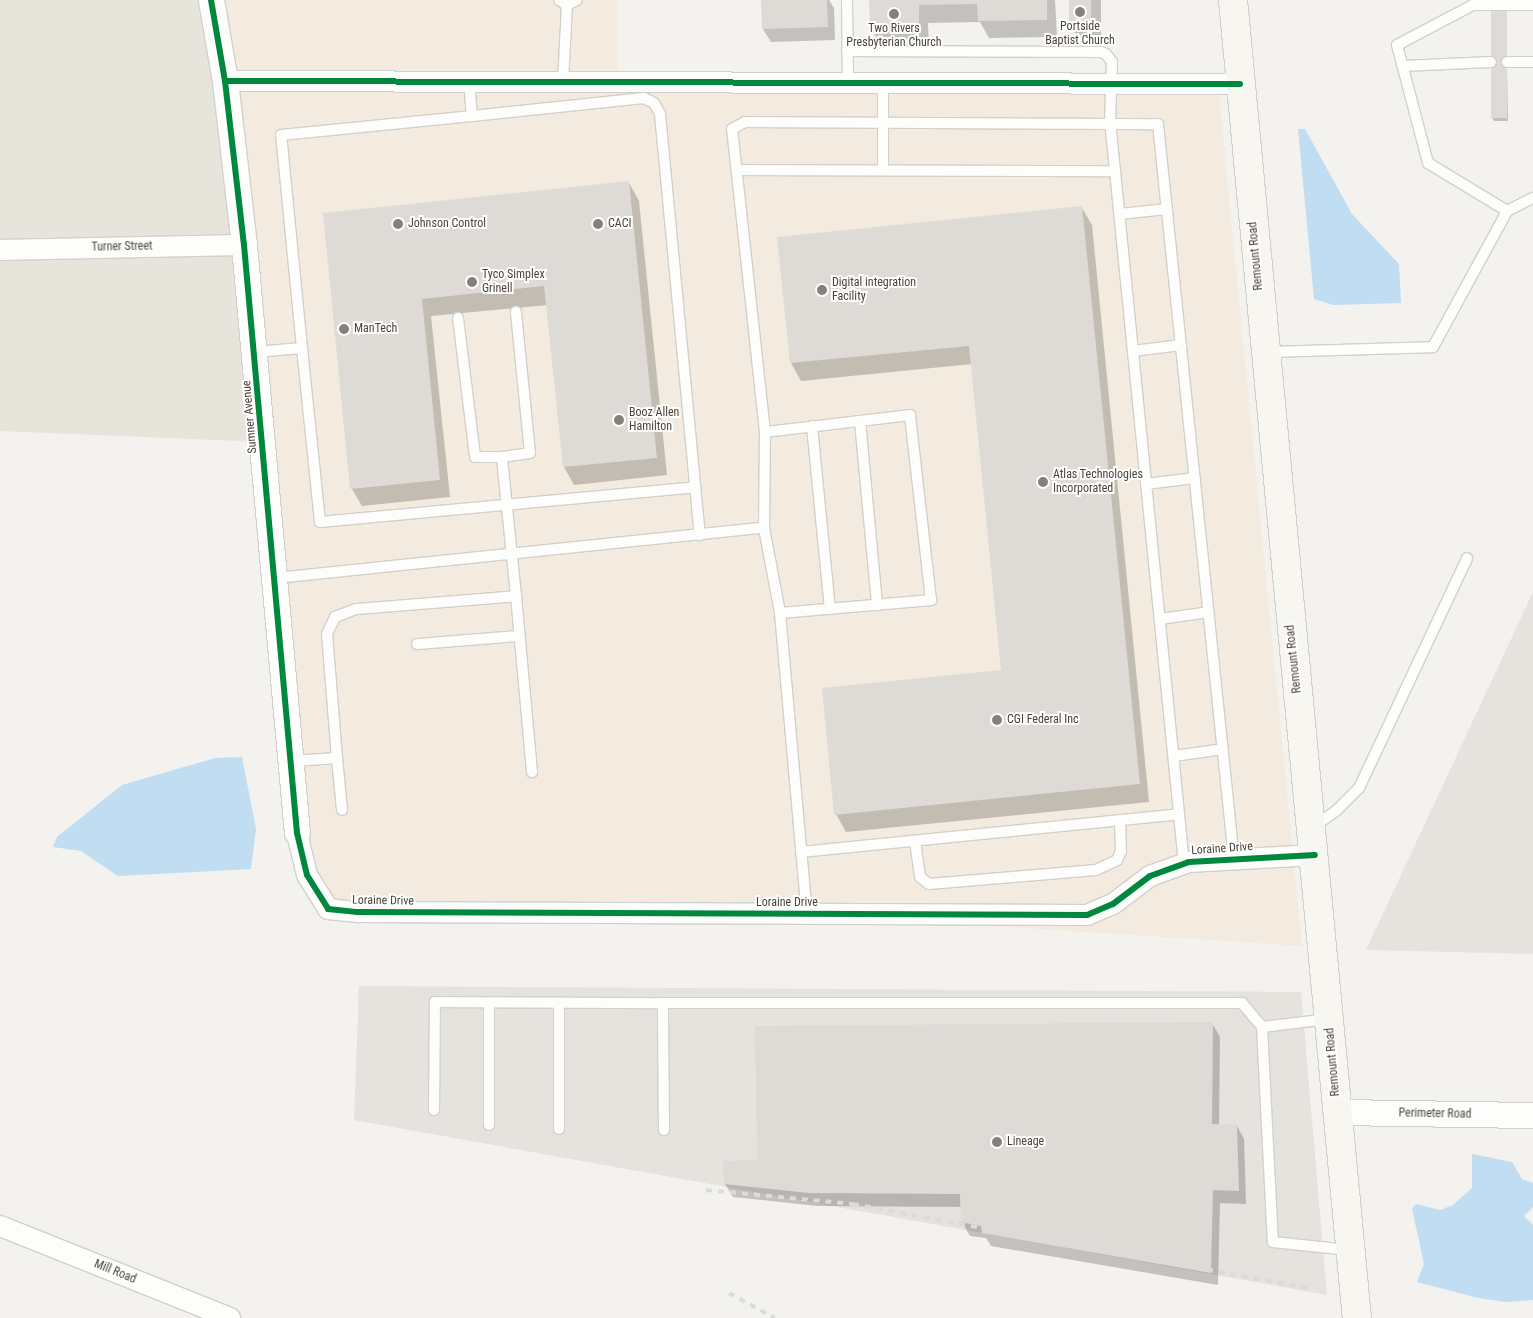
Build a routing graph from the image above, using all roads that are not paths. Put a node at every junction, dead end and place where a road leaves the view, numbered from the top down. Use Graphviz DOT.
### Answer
graph roads {
  1 [pos="210,0"];
  2 [pos="577,0"];
  3 [pos="847,0"];
  4 [pos="1232,0"];
  5 [pos="563,2"];
  6 [pos="1533,5"];
  7 [pos="847,51"];
  8 [pos="1491,62"];
  9 [pos="1507,62"];
  10 [pos="1533,62"];
  11 [pos="1403,66"];
  12 [pos="225,81"];
  13 [pos="469,82"];
  14 [pos="563,82"];
  15 [pos="848,83"];
  16 [pos="883,83"];
  17 [pos="1113,84"];
  18 [pos="1240,84"];
  19 [pos="472,116"];
  20 [pos="1110,121"];
  21 [pos="884,122"];
  22 [pos="737,170"];
  23 [pos="883,170"];
  24 [pos="1115,171"];
  25 [pos="1533,198"];
  26 [pos="1167,209"];
  27 [pos="1507,211"];
  28 [pos="1120,214"];
  29 [pos="244,245"];
  30 [pos="0,250"];
  31 [pos="516,312"];
  32 [pos="458,318"];
  33 [pos="1181,344"];
  34 [pos="302,348"];
  35 [pos="1133,351"];
  36 [pos="255,352"];
  37 [pos="1265,352"];
  38 [pos="860,421"];
  39 [pos="812,426"];
  40 [pos="765,432"];
  41 [pos="502,457"];
  42 [pos="1195,478"];
  43 [pos="1146,484"];
  44 [pos="695,487"];
  45 [pos="506,506"];
  46 [pos="764,528"];
  47 [pos="700,535"];
  48 [pos="512,555"];
  49 [pos="1467,558"];
  50 [pos="276,578"];
  51 [pos="516,596"];
  52 [pos="877,605"];
  53 [pos="830,609"];
  54 [pos="1209,612"];
  55 [pos="780,613"];
  56 [pos="1160,618"];
  57 [pos="520,636"];
  58 [pos="417,644"];
  59 [pos="1223,749"];
  60 [pos="1174,756"];
  61 [pos="337,758"];
  62 [pos="292,762"];
  63 [pos="532,772"];
  64 [pos="342,810"];
  65 [pos="1179,814"];
  66 [pos="1120,820"];
  67 [pos="1312,827"];
  68 [pos="297,833"];
  69 [pos="915,841"];
  70 [pos="802,852"];
  71 [pos="1316,855"];
  72 [pos="1234,859"];
  73 [pos="1184,864"];
  74 [pos="807,914"];
  75 [pos="489,1003"];
  76 [pos="559,1003"];
  77 [pos="663,1003"];
  78 [pos="1330,1018"];
  79 [pos="1262,1027"];
  80 [pos="434,1110"];
  81 [pos="1338,1112"];
  82 [pos="1533,1116"];
  83 [pos="489,1125"];
  84 [pos="559,1129"];
  85 [pos="664,1130"];
  86 [pos="0,1226"];
  87 [pos="1350,1250"];
  88 [pos="230,1318"];
  89 [pos="1357,1318"];
  1 -- 12 [label="street, Sumner Avenue"];
  2 -- 5 [label="lane"];
  3 -- 7 [label="lane"];
  4 -- 18 [label="main road, Remount Road"];
  5 -- 14 [label="lane"];
  6 -- 11 [label="lane"];
  7 -- 15 [label="lane"];
  7 -- 17 [label="lane"];
  8 -- 11 [label="lane"];
  9 -- 10 [label="lane"];
  11 -- 27 [label="lane"];
  12 -- 13 [label="street"];
  12 -- 29 [label="street, Sumner Avenue"];
  13 -- 14 [label="street"];
  13 -- 19 [label="lane"];
  14 -- 15 [label="street"];
  15 -- 16 [label="street"];
  16 -- 17 [label="street"];
  16 -- 21 [label="lane"];
  17 -- 18 [label="street"];
  17 -- 20 [label="lane"];
  18 -- 37 [label="main road, Remount Road"];
  19 -- 34 [label="lane"];
  19 -- 44 [label="lane"];
  20 -- 21 [label="lane"];
  20 -- 24 [label="lane"];
  20 -- 26 [label="lane"];
  21 -- 22 [label="lane"];
  21 -- 23 [label="lane"];
  22 -- 23 [label="lane"];
  22 -- 40 [label="lane"];
  23 -- 24 [label="lane"];
  24 -- 28 [label="lane"];
  25 -- 27 [label="lane"];
  26 -- 28 [label="lane"];
  26 -- 33 [label="lane"];
  27 -- 37 [label="lane"];
  28 -- 35 [label="lane"];
  29 -- 30 [label="street, Turner Street"];
  29 -- 36 [label="street, Sumner Avenue"];
  31 -- 41 [label="lane"];
  32 -- 41 [label="lane"];
  33 -- 35 [label="lane"];
  33 -- 42 [label="lane"];
  34 -- 36 [label="lane"];
  34 -- 45 [label="lane"];
  35 -- 43 [label="lane"];
  36 -- 50 [label="street, Sumner Avenue"];
  37 -- 67 [label="main road, Remount Road"];
  38 -- 39 [label="lane"];
  38 -- 52 [label="lane"];
  38 -- 52 [label="lane"];
  39 -- 40 [label="lane"];
  39 -- 53 [label="lane"];
  40 -- 46 [label="lane"];
  41 -- 45 [label="lane"];
  42 -- 43 [label="lane"];
  42 -- 54 [label="lane"];
  43 -- 56 [label="lane"];
  44 -- 45 [label="lane"];
  44 -- 47 [label="lane"];
  45 -- 48 [label="lane"];
  46 -- 47 [label="lane"];
  46 -- 55 [label="lane"];
  47 -- 48 [label="lane"];
  48 -- 50 [label="lane"];
  48 -- 51 [label="lane"];
  49 -- 67 [label="lane"];
  50 -- 62 [label="street, Sumner Avenue"];
  51 -- 57 [label="lane"];
  51 -- 61 [label="lane"];
  52 -- 53 [label="lane"];
  53 -- 55 [label="lane"];
  54 -- 56 [label="lane"];
  54 -- 59 [label="lane"];
  55 -- 70 [label="lane"];
  56 -- 60 [label="lane"];
  57 -- 58 [label="lane"];
  57 -- 63 [label="lane"];
  59 -- 60 [label="lane"];
  59 -- 72 [label="lane"];
  60 -- 65 [label="lane"];
  61 -- 62 [label="lane"];
  61 -- 64 [label="lane"];
  62 -- 68 [label="street, Sumner Avenue"];
  65 -- 66 [label="lane"];
  65 -- 73 [label="lane"];
  66 -- 69 [label="lane"];
  66 -- 69 [label="lane"];
  67 -- 71 [label="main road, Remount Road"];
  68 -- 74 [label="street, Loraine Drive"];
  69 -- 70 [label="lane"];
  70 -- 74 [label="lane"];
  71 -- 72 [label="street, Loraine Drive"];
  71 -- 78 [label="main road, Remount Road"];
  72 -- 73 [label="street, Loraine Drive"];
  73 -- 74 [label="street, Loraine Drive"];
  75 -- 76 [label="lane"];
  75 -- 80 [label="lane"];
  75 -- 83 [label="lane"];
  76 -- 77 [label="lane"];
  76 -- 84 [label="lane"];
  77 -- 79 [label="lane"];
  77 -- 85 [label="lane"];
  78 -- 79 [label="lane"];
  78 -- 81 [label="main road, Remount Road"];
  79 -- 87 [label="lane"];
  81 -- 82 [label="street, Perimeter Road"];
  81 -- 87 [label="main road, Remount Road"];
  86 -- 88 [label="street, Mill Road"];
  87 -- 89 [label="main road, Remount Road"];
}
